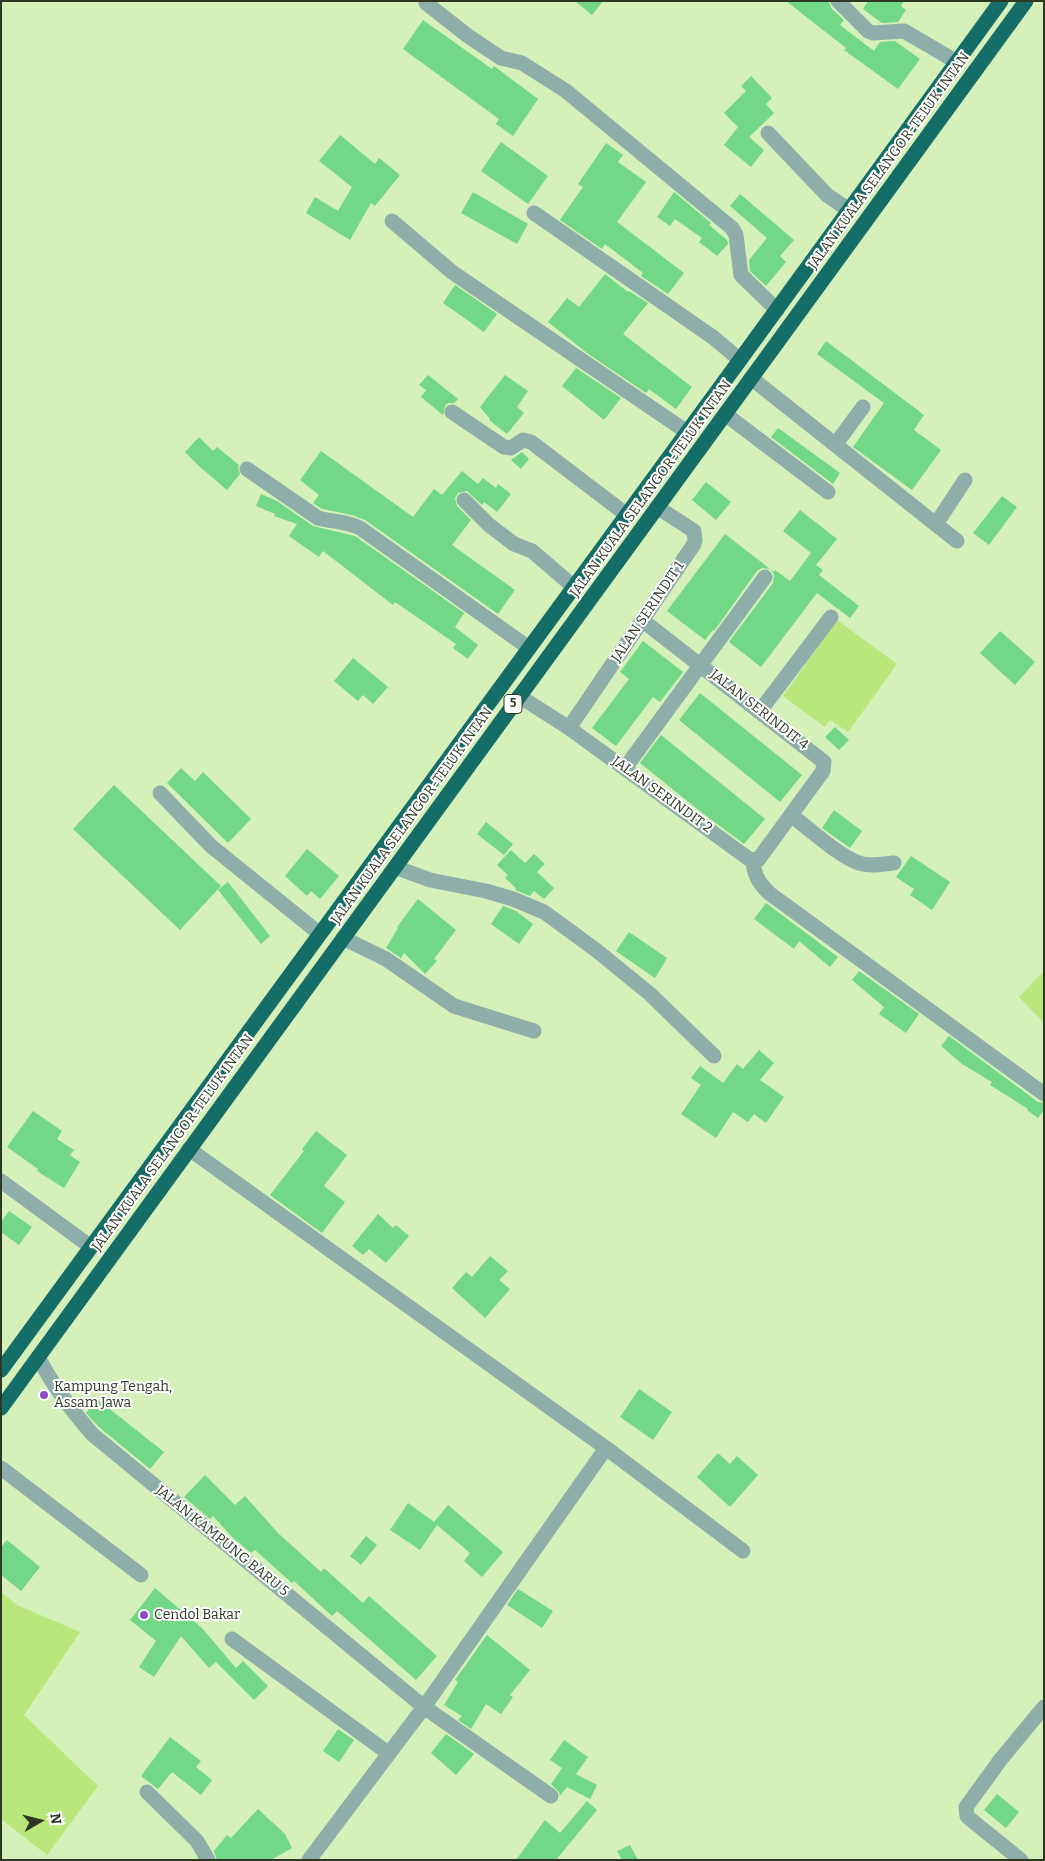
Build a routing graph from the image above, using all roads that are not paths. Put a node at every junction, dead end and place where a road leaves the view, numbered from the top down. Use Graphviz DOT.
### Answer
graph roads {
  1 [pos="838,1"];
  2 [pos="1001,1"];
  3 [pos="1026,1"];
  4 [pos="426,3"];
  5 [pos="957,62"];
  6 [pos="768,133"];
  7 [pos="849,210"];
  8 [pos="534,213"];
  9 [pos="392,221"];
  10 [pos="777,310"];
  11 [pos="740,360"];
  12 [pos="752,378"];
  13 [pos="862,408"];
  14 [pos="452,412"];
  15 [pos="725,414"];
  16 [pos="687,432"];
  17 [pos="835,445"];
  18 [pos="247,469"];
  19 [pos="965,480"];
  20 [pos="828,492"];
  21 [pos="464,500"];
  22 [pos="657,507"];
  23 [pos="627,515"];
  24 [pos="936,524"];
  25 [pos="957,541"];
  26 [pos="766,577"];
  27 [pos="574,587"];
  28 [pos="831,617"];
  29 [pos="642,620"];
  30 [pos="529,648"];
  31 [pos="701,665"];
  32 [pos="520,696"];
  33 [pos="760,711"];
  34 [pos="569,728"];
  35 [pos="624,768"];
  36 [pos="160,792"];
  37 [pos="791,815"];
  38 [pos="754,861"];
  39 [pos="894,863"];
  40 [pos="395,867"];
  41 [pos="320,934"];
  42 [pos="343,938"];
  43 [pos="534,1031"];
  44 [pos="714,1056"];
  45 [pos="1044,1094"];
  46 [pos="189,1149"];
  47 [pos="1,1181"];
  48 [pos="91,1247"];
  49 [pos="6,1353"];
  50 [pos="38,1357"];
  51 [pos="1,1370"];
  52 [pos="1,1408"];
  53 [pos="606,1448"];
  54 [pos="1,1468"];
  55 [pos="743,1551"];
  56 [pos="141,1575"];
  57 [pos="232,1639"];
  58 [pos="424,1707"];
  59 [pos="1044,1707"];
  60 [pos="388,1753"];
  61 [pos="147,1792"];
  62 [pos="552,1796"];
  63 [pos="208,1860"];
  64 [pos="309,1860"];
  65 [pos="1021,1860"];
  1 -- 5 [label="street"];
  2 -- 5 [label="highway, JALAN KUALA SELANGOR-TELUK INTAN / 5"];
  3 -- 12 [label="highway, JALAN KUALA SELANGOR-TELUK INTAN / 5"];
  4 -- 10 [label="street"];
  5 -- 7 [label="highway, JALAN KUALA SELANGOR-TELUK INTAN / 5"];
  6 -- 7 [label="street"];
  7 -- 10 [label="highway, JALAN KUALA SELANGOR-TELUK INTAN / 5"];
  8 -- 11 [label="street"];
  9 -- 16 [label="street"];
  10 -- 11 [label="highway, JALAN KUALA SELANGOR-TELUK INTAN / 5"];
  11 -- 16 [label="highway, JALAN KUALA SELANGOR-TELUK INTAN / 5"];
  12 -- 15 [label="highway, JALAN KUALA SELANGOR-TELUK INTAN / 5"];
  12 -- 17 [label="street"];
  13 -- 17 [label="street"];
  14 -- 23 [label="street"];
  15 -- 20 [label="street"];
  15 -- 22 [label="highway, JALAN KUALA SELANGOR-TELUK INTAN / 5"];
  16 -- 23 [label="highway, JALAN KUALA SELANGOR-TELUK INTAN / 5"];
  17 -- 24 [label="street"];
  18 -- 30 [label="street"];
  19 -- 24 [label="street"];
  21 -- 27 [label="street"];
  22 -- 29 [label="street, JALAN SERINDIT 1"];
  22 -- 32 [label="highway, JALAN KUALA SELANGOR-TELUK INTAN / 5"];
  23 -- 27 [label="highway, JALAN KUALA SELANGOR-TELUK INTAN / 5"];
  24 -- 25 [label="street"];
  26 -- 31 [label="street"];
  27 -- 30 [label="highway, JALAN KUALA SELANGOR-TELUK INTAN / 5"];
  28 -- 33 [label="street"];
  29 -- 31 [label="street, JALAN SERINDIT 4"];
  29 -- 34 [label="street, JALAN SERINDIT 1"];
  30 -- 41 [label="highway, JALAN KUALA SELANGOR-TELUK INTAN / 5"];
  31 -- 33 [label="street, JALAN SERINDIT 4"];
  31 -- 35 [label="street"];
  32 -- 34 [label="street, JALAN SERINDIT 2"];
  32 -- 40 [label="highway, JALAN KUALA SELANGOR-TELUK INTAN / 5"];
  33 -- 37 [label="street, JALAN SERINDIT 4"];
  34 -- 35 [label="street, JALAN SERINDIT 2"];
  35 -- 38 [label="street, JALAN SERINDIT 2"];
  36 -- 41 [label="street"];
  37 -- 38 [label="street"];
  37 -- 39 [label="street"];
  38 -- 45 [label="street"];
  40 -- 42 [label="highway, JALAN KUALA SELANGOR-TELUK INTAN / 5"];
  40 -- 44 [label="street"];
  41 -- 48 [label="highway, JALAN KUALA SELANGOR-TELUK INTAN / 5"];
  42 -- 43 [label="street"];
  42 -- 46 [label="highway, JALAN KUALA SELANGOR-TELUK INTAN / 5"];
  46 -- 50 [label="highway, JALAN KUALA SELANGOR-TELUK INTAN / 5"];
  46 -- 53 [label="street"];
  47 -- 48 [label="street"];
  48 -- 49 [label="highway, JALAN KUALA SELANGOR-TELUK INTAN / 5"];
  49 -- 51 [label="highway, JALAN KUALA SELANGOR-TELUK INTAN / 5"];
  50 -- 52 [label="highway, JALAN KUALA SELANGOR-TELUK INTAN / 5"];
  50 -- 58 [label="street, JALAN KAMPUNG BARU 5"];
  53 -- 55 [label="street"];
  53 -- 58 [label="street"];
  54 -- 56 [label="street"];
  57 -- 60 [label="street"];
  58 -- 60 [label="street"];
  58 -- 62 [label="street, JALAN KAMPUNG BARU 5"];
  59 -- 65 [label="street"];
  60 -- 64 [label="street"];
  61 -- 63 [label="street"];
}
